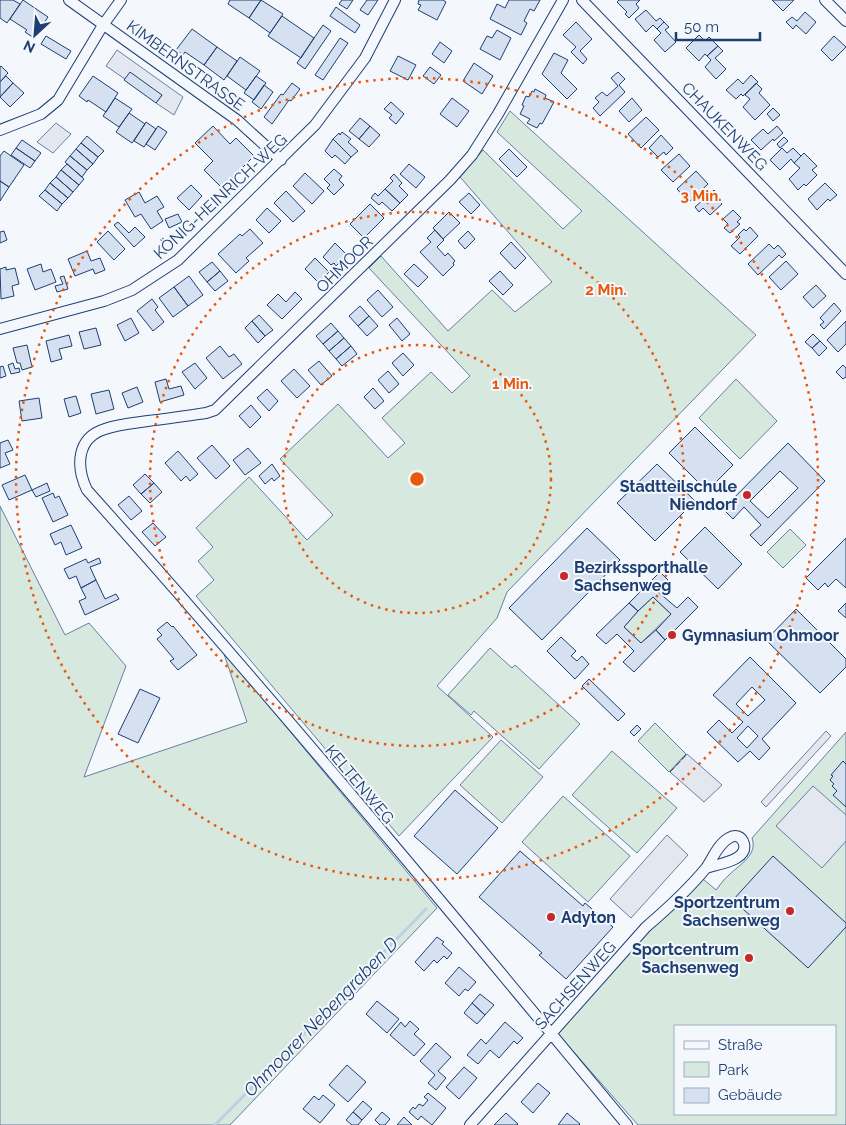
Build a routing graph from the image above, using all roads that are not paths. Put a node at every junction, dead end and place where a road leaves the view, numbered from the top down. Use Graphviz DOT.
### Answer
graph roads {
  1 [pos="69,0"];
  2 [pos="121,0"];
  3 [pos="395,0"];
  4 [pos="563,0"];
  5 [pos="582,0"];
  6 [pos="825,0"];
  7 [pos="846,21"];
  8 [pos="104,25"];
  9 [pos="0,130"];
  10 [pos="281,160"];
  11 [pos="846,274"];
  12 [pos="0,329"];
  13 [pos="80,459"];
  14 [pos="706,868"];
  15 [pos="551,1034"];
  16 [pos="470,1125"];
  17 [pos="627,1125"];
  1 -- 8 [label="street, KIMBERNSTRASSE"];
  2 -- 8 [label="street"];
  3 -- 10 [label="street, KÖNIG-HEINRICH-WEG"];
  4 -- 13 [label="street, OHMOOR"];
  5 -- 11 [label="street, CHAUKENWEG"];
  6 -- 7 [label="street"];
  8 -- 9 [label="street"];
  8 -- 10 [label="street, KIMBERNSTRASSE"];
  10 -- 12 [label="street, KÖNIG-HEINRICH-WEG"];
  13 -- 15 [label="street, KELTENWEG"];
  14 -- 15 [label="street, SACHSENWEG"];
  15 -- 16 [label="street, SACHSENWEG"];
  15 -- 17 [label="street, KELTENWEG"];
}
